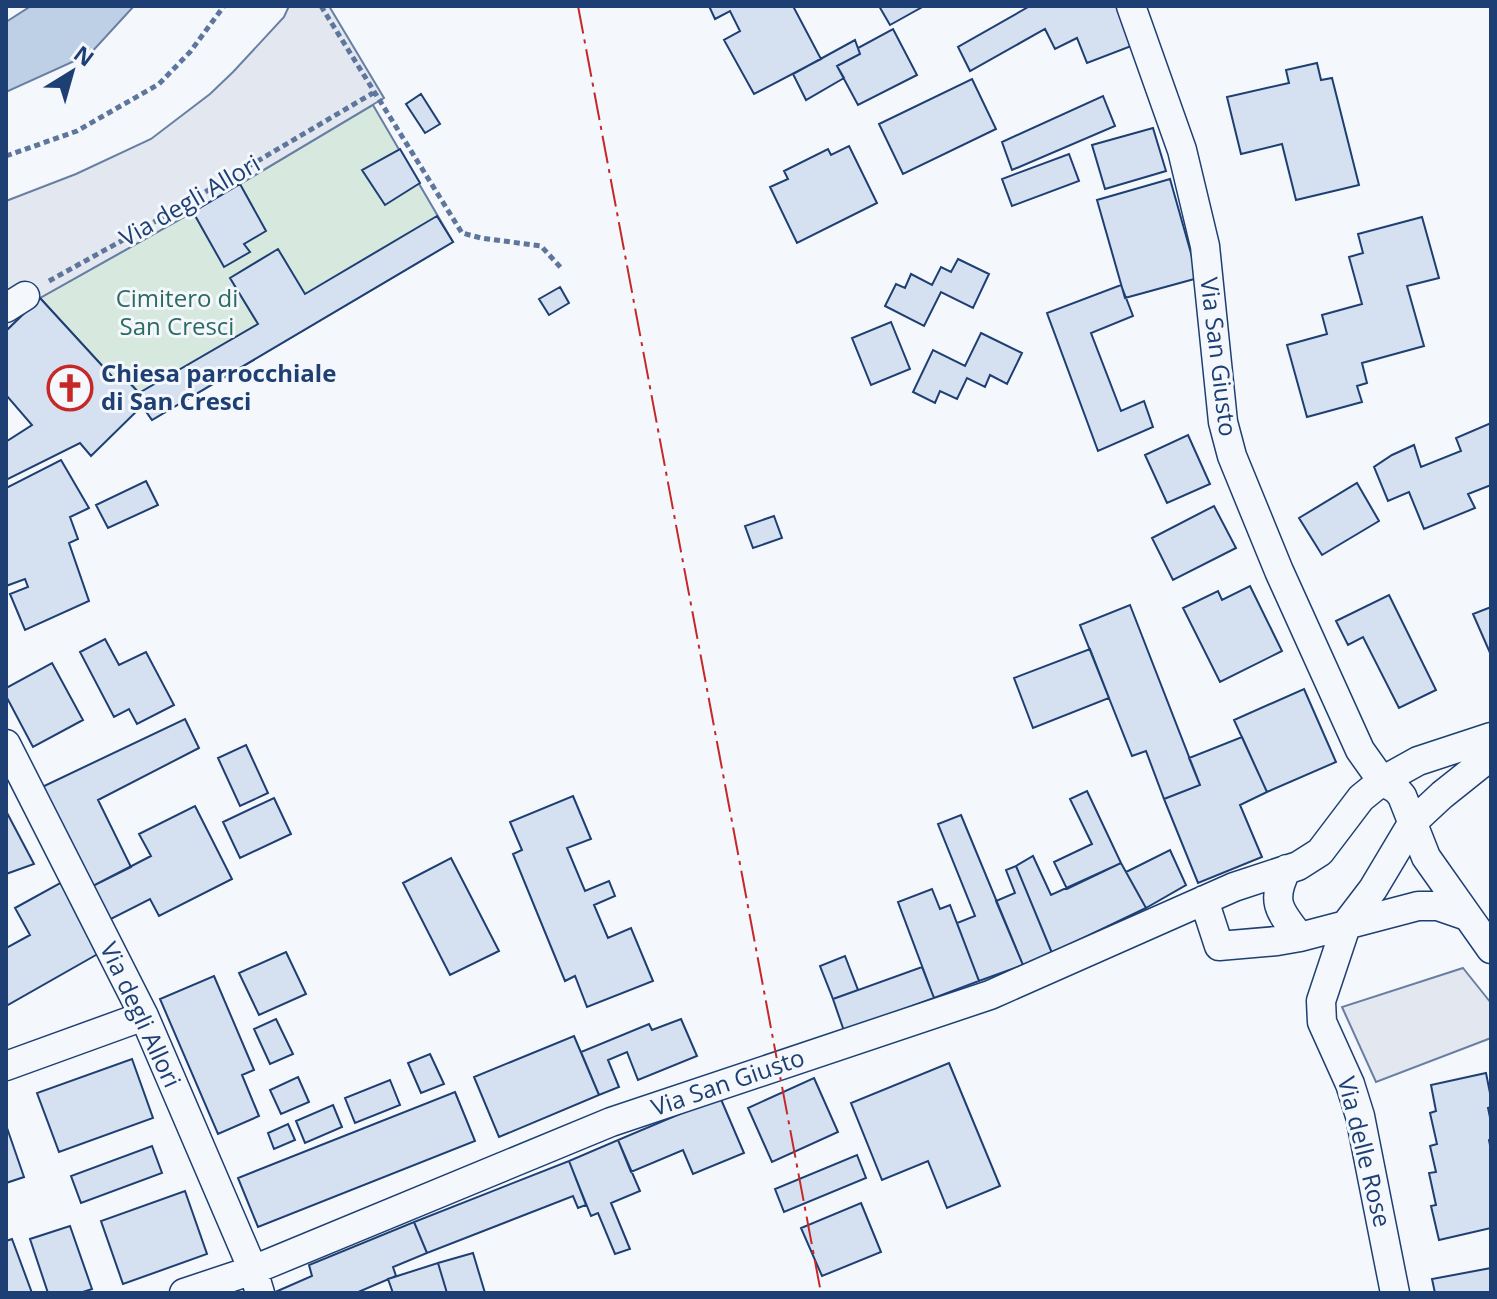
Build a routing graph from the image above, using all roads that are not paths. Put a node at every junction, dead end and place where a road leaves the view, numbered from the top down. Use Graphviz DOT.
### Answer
graph roads {
  1 [pos="1131,6"];
  2 [pos="1491,737"];
  3 [pos="6,744"];
  4 [pos="1491,756"];
  5 [pos="1382,781"];
  6 [pos="1413,822"];
  7 [pos="1287,869"];
  8 [pos="1204,900"];
  9 [pos="1467,916"];
  10 [pos="1347,923"];
  11 [pos="1300,937"];
  12 [pos="1491,949"];
  13 [pos="144,1016"];
  14 [pos="6,1066"];
  15 [pos="257,1281"];
  16 [pos="184,1293"];
  17 [pos="1395,1293"];
  1 -- 5 [label="street, Via San Giusto"];
  2 -- 5 [label="street"];
  3 -- 13 [label="street, Via degli Allori"];
  4 -- 6 [label="street"];
  5 -- 6 [label="street, Via San Giusto"];
  5 -- 7 [label="street, Via San Giusto"];
  6 -- 9 [label="street, Via San Giusto"];
  6 -- 10 [label="street"];
  7 -- 8 [label="street, Via San Giusto"];
  7 -- 11 [label="street"];
  8 -- 11 [label="street"];
  8 -- 15 [label="street, Via San Giusto"];
  9 -- 10 [label="street"];
  9 -- 12 [label="street, Via San Giusto"];
  10 -- 11 [label="street"];
  10 -- 17 [label="street, Via delle Rose"];
  13 -- 14 [label="street"];
  13 -- 15 [label="street, Via degli Allori"];
  15 -- 16 [label="street, Via San Giusto"];
}
